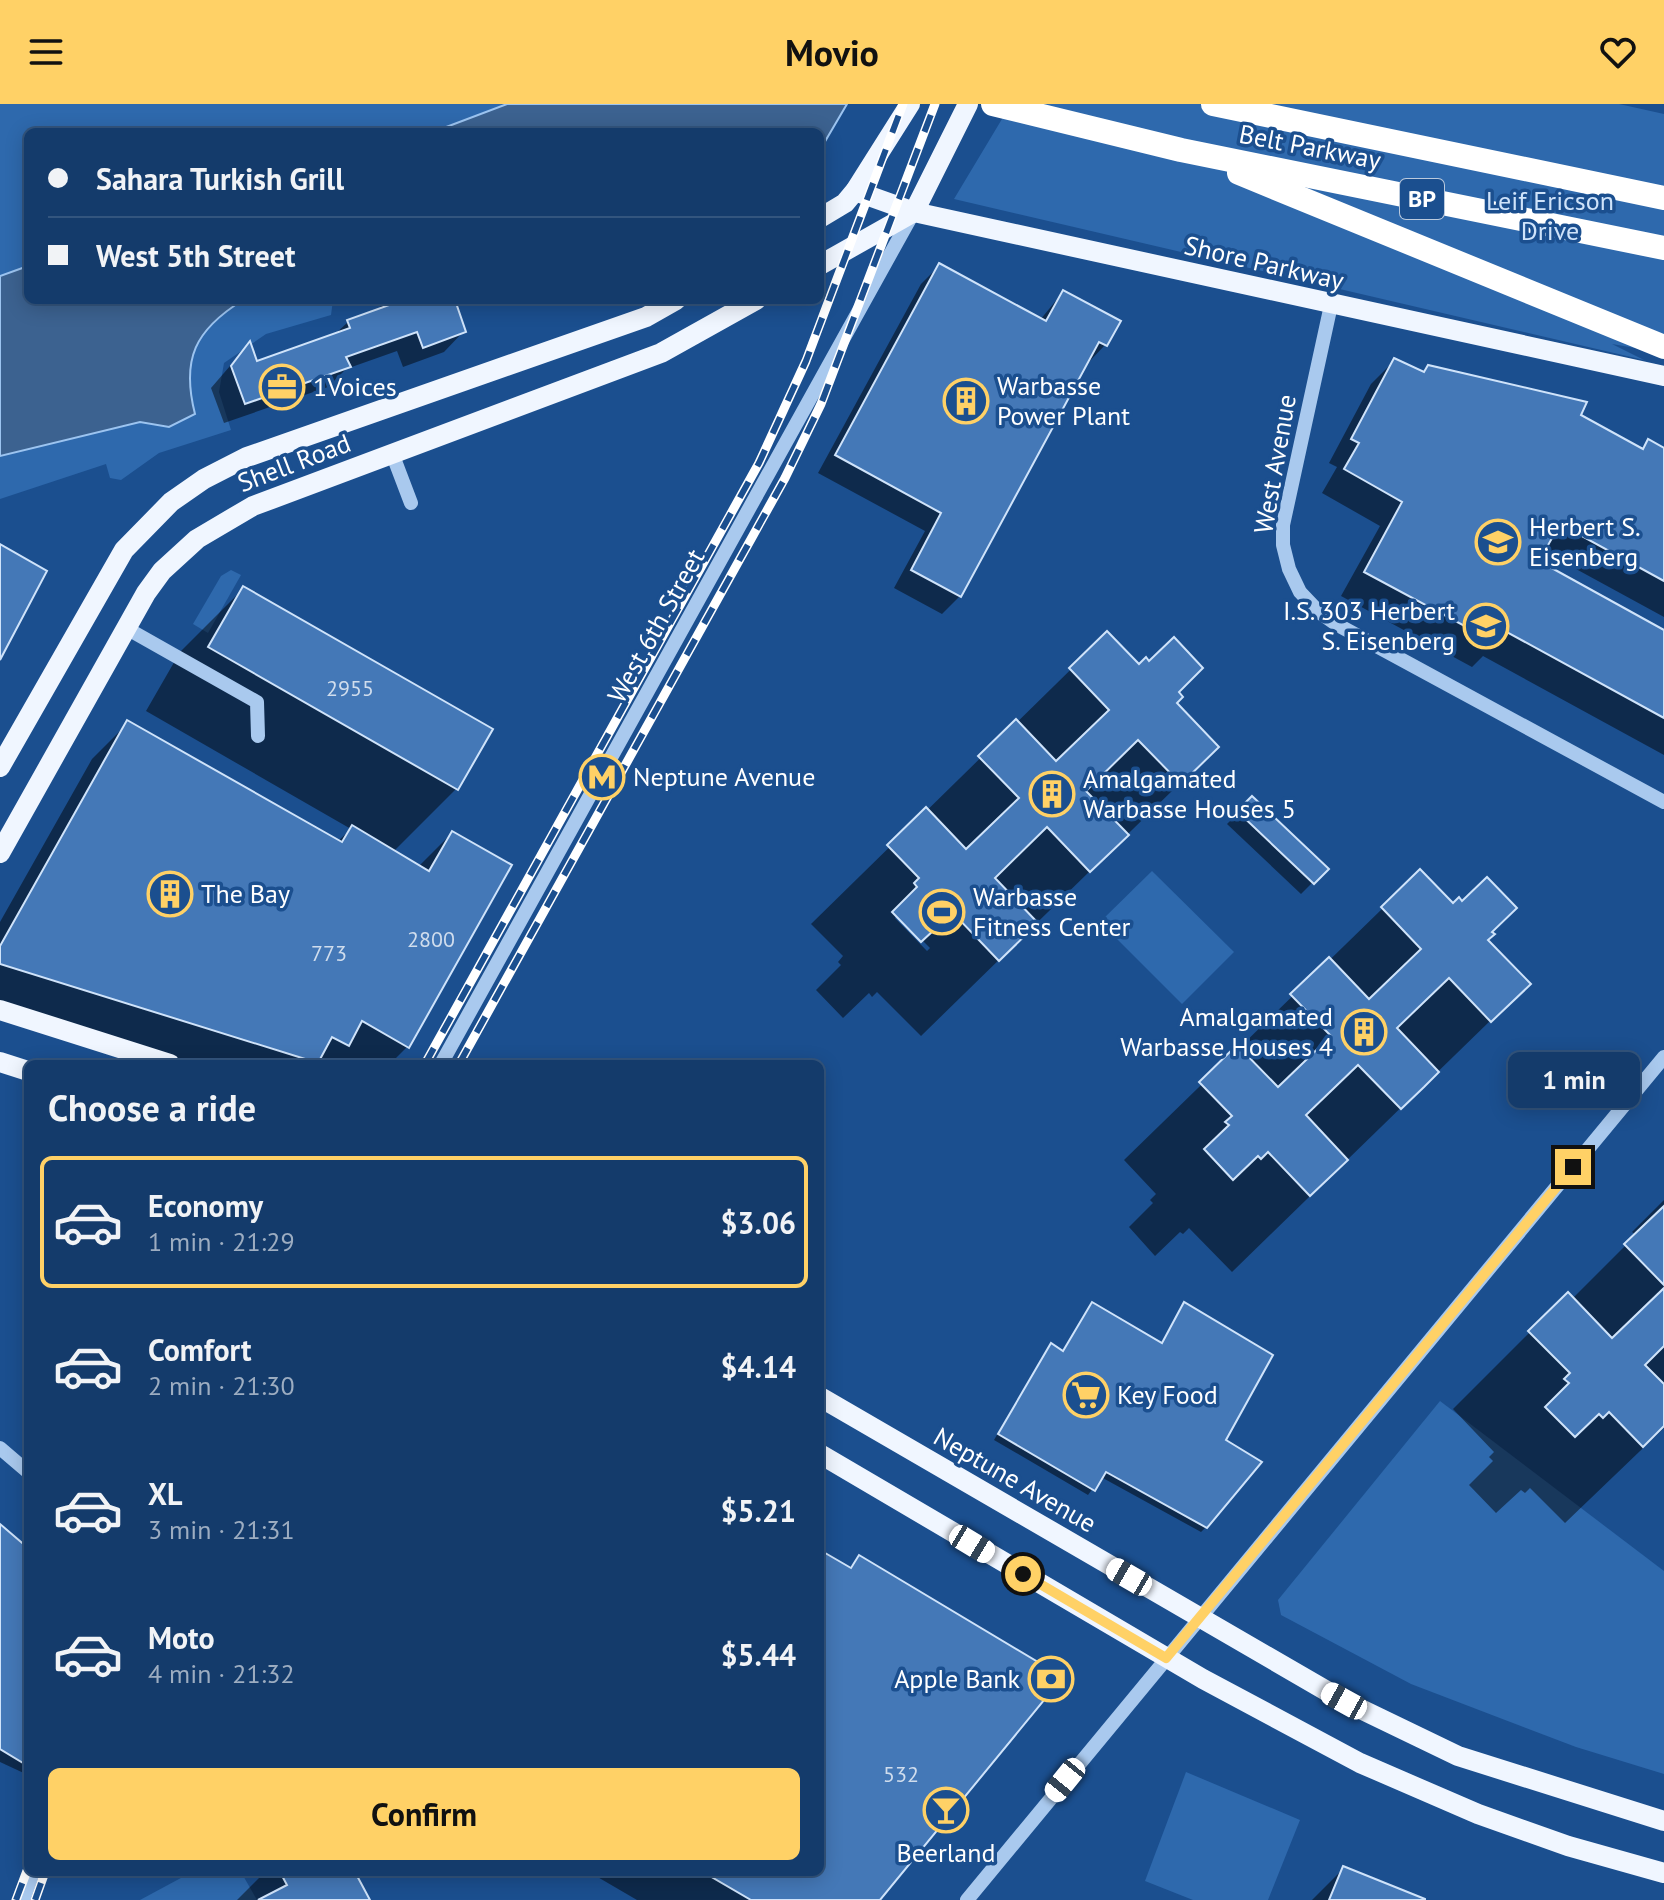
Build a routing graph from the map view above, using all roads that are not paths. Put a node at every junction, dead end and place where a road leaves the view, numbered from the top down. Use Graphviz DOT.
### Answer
graph roads {
  1 [pos="910,104"];
  2 [pos="968,104"];
  3 [pos="993,104"];
  4 [pos="1213,104"];
  5 [pos="1181,150"];
  6 [pos="1605,185"];
  7 [pos="1664,185"];
  8 [pos="855,191"];
  9 [pos="1664,198"];
  10 [pos="914,212"];
  11 [pos="824,216"];
  12 [pos="1664,248"];
  13 [pos="824,263"];
  14 [pos="669,304"];
  15 [pos="749,304"];
  16 [pos="1331,305"];
  17 [pos="1664,347"];
  18 [pos="1664,376"];
  19 [pos="392,453"];
  20 [pos="411,503"];
  21 [pos="126,628"];
  22 [pos="258,736"];
  23 [pos="0,767"];
  24 [pos="1664,802"];
  25 [pos="0,853"];
  26 [pos="0,1010"];
  27 [pos="1664,1057"];
  28 [pos="157,1060"];
  29 [pos="443,1060"];
  30 [pos="0,1062"];
  31 [pos="24,1070"];
  32 [pos="824,1399"];
  33 [pos="0,1448"];
  34 [pos="824,1456"];
  35 [pos="24,1469"];
  36 [pos="1199,1618"];
  37 [pos="1166,1658"];
  38 [pos="1664,1821"];
  39 [pos="1664,1873"];
  40 [pos="32,1876"];
  41 [pos="23,1900"];
  42 [pos="967,1900"];
  1 -- 8 [label="main road"];
  2 -- 10 [label="main road"];
  3 -- 5 [label="highway, Belt Parkway / BP"];
  4 -- 6 [label="highway, Belt Parkway / BP"];
  5 -- 12 [label="highway, Belt Parkway / BP"];
  5 -- 17 [label="highway"];
  6 -- 7 [label="highway"];
  6 -- 9 [label="highway, Belt Parkway / BP"];
  8 -- 10 [label="main road, Shore Parkway"];
  8 -- 11 [label="main road"];
  10 -- 13 [label="main road"];
  10 -- 16 [label="main road, Shore Parkway"];
  10 -- 29 [label="street, West 6th Street"];
  14 -- 23 [label="main road, Shell Road"];
  15 -- 19 [label="main road, Shell Road"];
  16 -- 18 [label="main road, Shore Parkway"];
  16 -- 24 [label="street, West Avenue"];
  19 -- 20 [label="street"];
  19 -- 21 [label="main road, Shell Road"];
  21 -- 22 [label="street"];
  21 -- 25 [label="main road, Shell Road"];
  26 -- 28 [label="main road"];
  27 -- 36 [label="street"];
  30 -- 31 [label="main road"];
  32 -- 36 [label="main road, Neptune Avenue"];
  33 -- 35 [label="street"];
  34 -- 37 [label="main road"];
  36 -- 37 [label="street"];
  36 -- 38 [label="main road, Neptune Avenue"];
  37 -- 39 [label="main road"];
  37 -- 42 [label="street"];
  40 -- 41 [label="street"];
}
